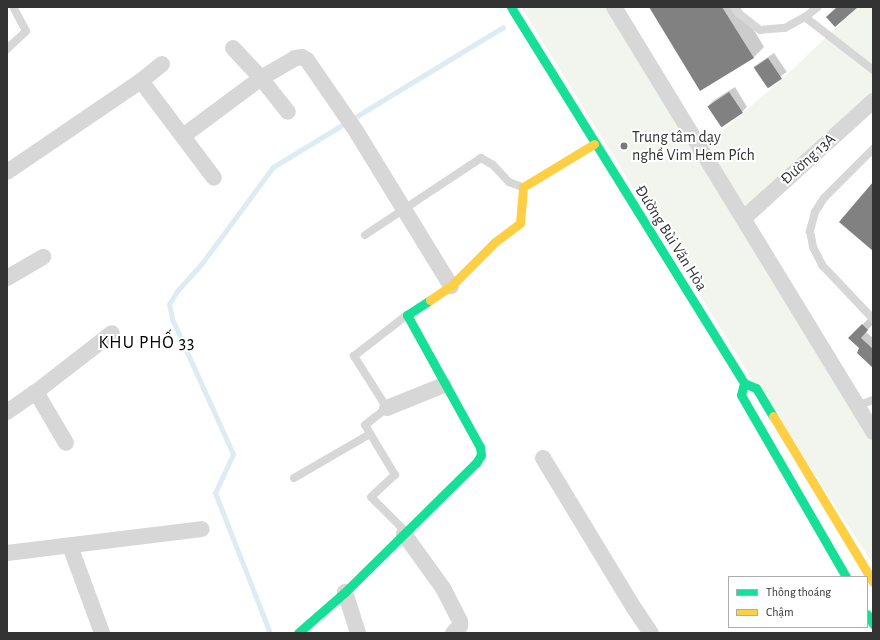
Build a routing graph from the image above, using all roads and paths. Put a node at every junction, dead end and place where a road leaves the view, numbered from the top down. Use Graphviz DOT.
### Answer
graph roads {
  1 [pos="12,7"];
  2 [pos="511,7"];
  3 [pos="614,7"];
  4 [pos="734,7"];
  5 [pos="818,7"];
  6 [pos="805,17"];
  7 [pos="233,48"];
  8 [pos="7,49"];
  9 [pos="162,64"];
  10 [pos="873,70"];
  11 [pos="261,78"];
  12 [pos="141,81"];
  13 [pos="873,101"];
  14 [pos="288,112"];
  15 [pos="183,136"];
  16 [pos="594,144"];
  17 [pos="873,149"];
  18 [pos="7,172"];
  19 [pos="214,178"];
  20 [pos="523,187"];
  21 [pos="403,210"];
  22 [pos="744,218"];
  23 [pos="365,235"];
  24 [pos="43,257"];
  25 [pos="7,278"];
  26 [pos="451,286"];
  27 [pos="407,315"];
  28 [pos="873,319"];
  29 [pos="112,333"];
  30 [pos="744,383"];
  31 [pos="444,385"];
  32 [pos="36,392"];
  33 [pos="873,400"];
  34 [pos="857,406"];
  35 [pos="387,408"];
  36 [pos="7,412"];
  37 [pos="873,432"];
  38 [pos="370,434"];
  39 [pos="66,443"];
  40 [pos="543,458"];
  41 [pos="294,478"];
  42 [pos="202,529"];
  43 [pos="405,533"];
  44 [pos="70,546"];
  45 [pos="7,553"];
  46 [pos="845,576"];
  47 [pos="873,582"];
  48 [pos="346,592"];
  49 [pos="102,633"];
  50 [pos="298,633"];
  51 [pos="358,633"];
  52 [pos="453,633"];
  53 [pos="650,633"];
  1 -- 8 [label="lane"];
  2 -- 16 [label="main road, Đường Bùi Văn Hòa"];
  3 -- 22 [label="street"];
  4 -- 6 [label="lane"];
  5 -- 6 [label="lane"];
  6 -- 10 [label="lane"];
  7 -- 11 [label="street"];
  9 -- 12 [label="street"];
  11 -- 14 [label="street"];
  11 -- 15 [label="street"];
  11 -- 21 [label="street"];
  12 -- 15 [label="street"];
  12 -- 18 [label="street"];
  13 -- 22 [label="street, Đường 13A"];
  15 -- 19 [label="street"];
  16 -- 20 [label="main road"];
  16 -- 30 [label="main road, Đường Bùi Văn Hòa"];
  17 -- 28 [label="lane"];
  20 -- 21 [label="lane"];
  20 -- 26 [label="main road"];
  21 -- 23 [label="lane"];
  21 -- 26 [label="street"];
  22 -- 34 [label="street"];
  24 -- 25 [label="street"];
  26 -- 27 [label="main road"];
  27 -- 31 [label="main road"];
  27 -- 35 [label="lane"];
  29 -- 32 [label="street"];
  30 -- 46 [label="main road, Đường Bùi Văn Hòa"];
  30 -- 47 [label="main road, Đường Bùi Văn Hòa"];
  31 -- 35 [label="street"];
  31 -- 43 [label="main road"];
  32 -- 36 [label="street"];
  32 -- 39 [label="street"];
  33 -- 34 [label="lane"];
  34 -- 37 [label="street"];
  35 -- 38 [label="lane"];
  38 -- 41 [label="lane"];
  38 -- 43 [label="lane"];
  40 -- 53 [label="street"];
  42 -- 44 [label="street"];
  43 -- 48 [label="main road"];
  43 -- 52 [label="street"];
  44 -- 45 [label="street"];
  44 -- 49 [label="street"];
  48 -- 50 [label="main road"];
  48 -- 51 [label="street"];
}
